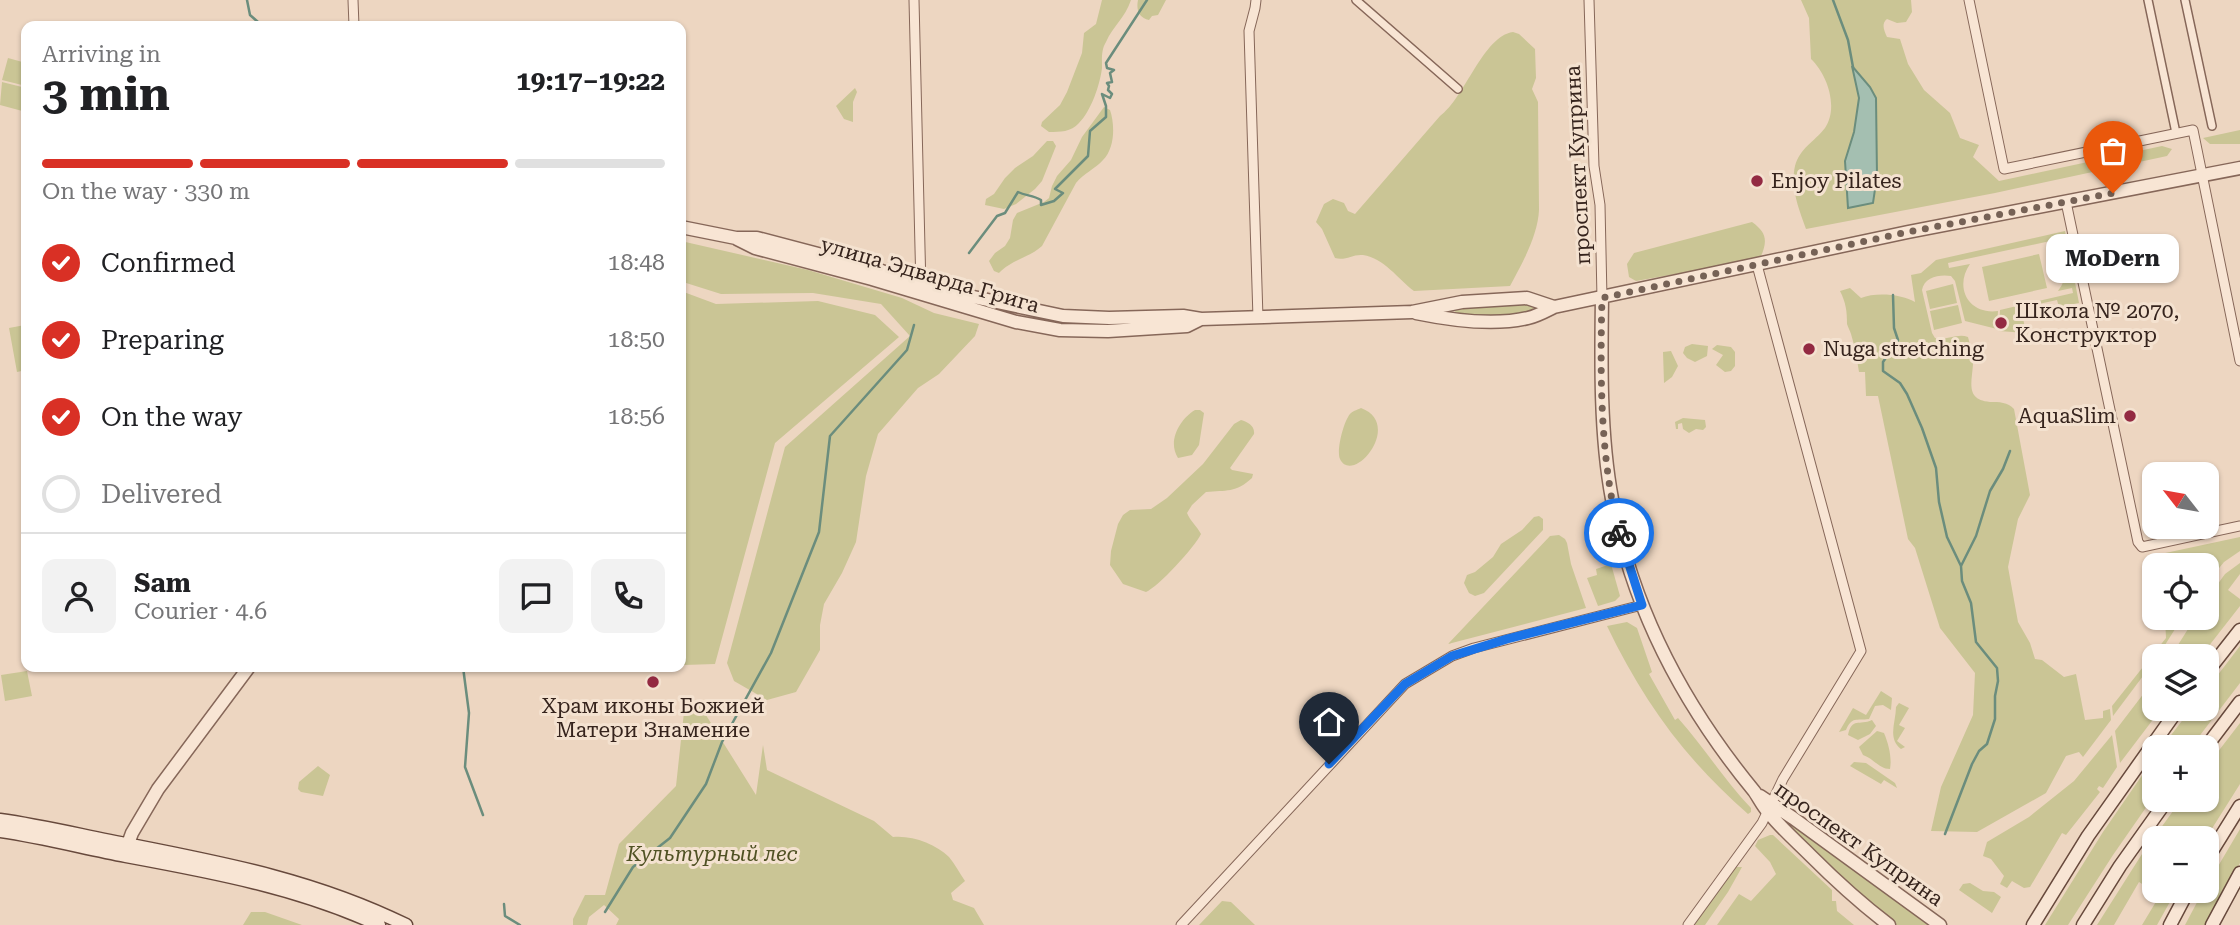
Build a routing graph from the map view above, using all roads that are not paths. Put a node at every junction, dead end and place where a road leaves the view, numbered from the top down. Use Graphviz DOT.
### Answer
graph roads {
  1 [pos="353,0"];
  2 [pos="915,0"];
  3 [pos="1255,0"];
  4 [pos="1589,0"];
  5 [pos="1969,0"];
  6 [pos="2148,0"];
  7 [pos="2185,0"];
  8 [pos="1361,2"];
  9 [pos="354,21"];
  10 [pos="1458,89"];
  11 [pos="2211,126"];
  12 [pos="2176,133"];
  13 [pos="2240,168"];
  14 [pos="2201,176"];
  15 [pos="2066,202"];
  16 [pos="686,228"];
  17 [pos="1757,265"];
  18 [pos="921,289"];
  19 [pos="1602,298"];
  20 [pos="1554,307"];
  21 [pos="1412,312"];
  22 [pos="1258,318"];
  23 [pos="2240,361"];
  24 [pos="2240,526"];
  25 [pos="1642,605"];
  26 [pos="2240,630"];
  27 [pos="2219,657"];
  28 [pos="245,672"];
  29 [pos="2240,702"];
  30 [pos="2169,721"];
  31 [pos="2215,735"];
  32 [pos="2240,806"];
  33 [pos="1769,808"];
  34 [pos="2158,812"];
  35 [pos="0,820"];
  36 [pos="0,831"];
  37 [pos="2219,840"];
  38 [pos="125,850"];
  39 [pos="2240,873"];
  40 [pos="2182,903"];
  41 [pos="379,925"];
  42 [pos="406,925"];
  43 [pos="1181,925"];
  44 [pos="1688,925"];
  45 [pos="1889,925"];
  46 [pos="1940,925"];
  47 [pos="2033,925"];
  48 [pos="2083,925"];
  49 [pos="2170,925"];
  50 [pos="2212,925"];
  1 -- 9 [label="street"];
  2 -- 18 [label="street"];
  3 -- 22 [label="street"];
  4 -- 19 [label="street, проспект Куприна"];
  5 -- 12 [label="street"];
  6 -- 12 [label="street"];
  7 -- 11 [label="street"];
  8 -- 10 [label="street"];
  12 -- 14 [label="street"];
  13 -- 14 [label="street, улица Эдварда Грига"];
  14 -- 15 [label="street, улица Эдварда Грига"];
  14 -- 23 [label="street"];
  15 -- 17 [label="street, улица Эдварда Грига"];
  15 -- 24 [label="street"];
  16 -- 18 [label="street, улица Эдварда Грига"];
  17 -- 19 [label="street, улица Эдварда Грига"];
  17 -- 33 [label="street"];
  18 -- 22 [label="street, улица Эдварда Грига"];
  19 -- 20 [label="street, улица Эдварда Грига"];
  19 -- 25 [label="street, проспект Куприна"];
  20 -- 21 [label="street, улица Эдварда Грига"];
  20 -- 21 [label="street, улица Эдварда Грига"];
  21 -- 22 [label="street, улица Эдварда Грига"];
  25 -- 33 [label="street, проспект Куприна"];
  25 -- 43 [label="street"];
  26 -- 27 [label="street"];
  28 -- 38 [label="street"];
  29 -- 31 [label="street"];
  30 -- 47 [label="street"];
  32 -- 37 [label="street"];
  33 -- 44 [label="street"];
  33 -- 45 [label="street, проспект Куприна"];
  33 -- 46 [label="street, проспект Куприна"];
  34 -- 48 [label="street"];
  35 -- 38 [label="street"];
  36 -- 38 [label="street"];
  38 -- 41 [label="street"];
  38 -- 42 [label="street"];
  39 -- 50 [label="street"];
  40 -- 49 [label="street"];
}
